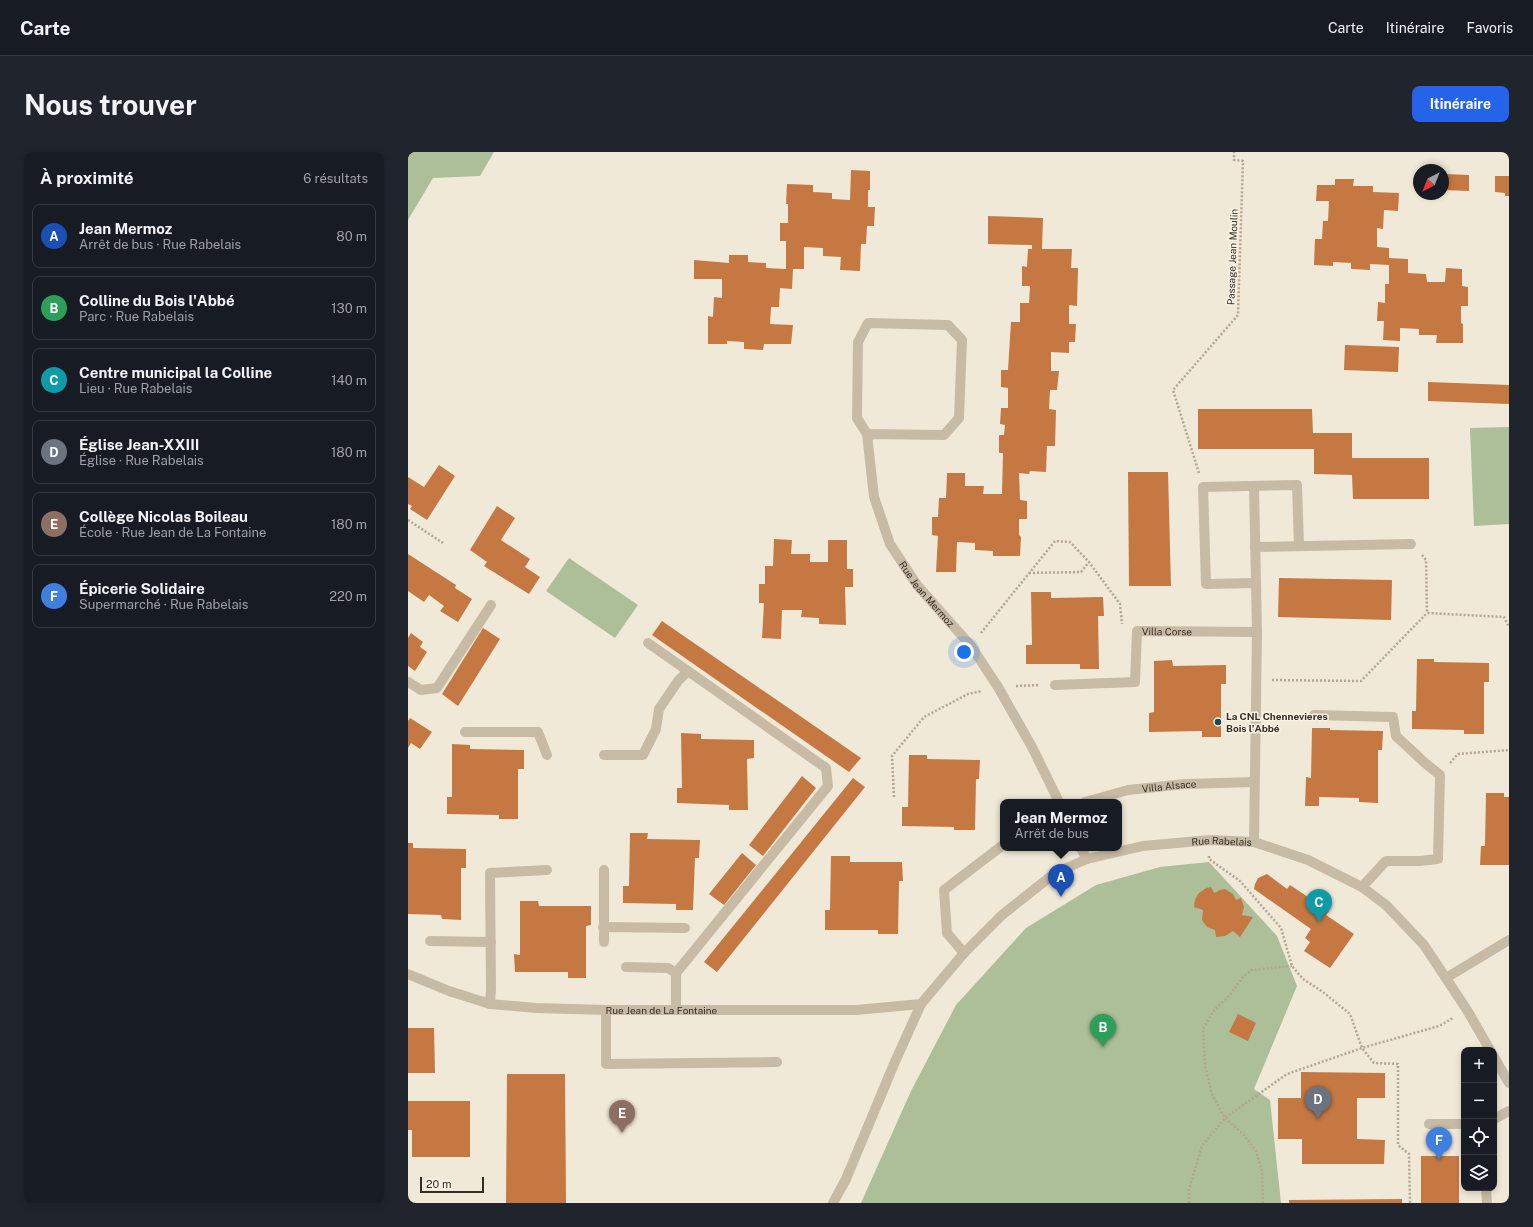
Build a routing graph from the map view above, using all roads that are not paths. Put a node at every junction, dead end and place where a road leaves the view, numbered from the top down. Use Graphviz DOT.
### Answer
graph roads {
  1 [pos="867,434"];
  2 [pos="1254,486"];
  3 [pos="1411,544"];
  4 [pos="1299,546"];
  5 [pos="1255,547"];
  6 [pos="1256,582"];
  7 [pos="491,605"];
  8 [pos="1257,632"];
  9 [pos="648,643"];
  10 [pos="688,671"];
  11 [pos="408,682"];
  12 [pos="1055,684"];
  13 [pos="1314,715"];
  14 [pos="465,732"];
  15 [pos="548,755"];
  16 [pos="604,756"];
  17 [pos="1254,782"];
  18 [pos="1058,799"];
  19 [pos="1096,799"];
  20 [pos="1254,842"];
  21 [pos="1000,847"];
  22 [pos="1083,851"];
  23 [pos="1121,851"];
  24 [pos="1122,851"];
  25 [pos="1086,859"];
  26 [pos="547,870"];
  27 [pos="604,870"];
  28 [pos="1362,887"];
  29 [pos="604,927"];
  30 [pos="686,928"];
  31 [pos="1509,940"];
  32 [pos="430,941"];
  33 [pos="491,942"];
  34 [pos="604,942"];
  35 [pos="964,953"];
  36 [pos="626,967"];
  37 [pos="676,973"];
  38 [pos="408,974"];
  39 [pos="1446,978"];
  40 [pos="490,1004"];
  41 [pos="921,1004"];
  42 [pos="606,1010"];
  43 [pos="676,1010"];
  44 [pos="1488,1047"];
  45 [pos="777,1062"];
  46 [pos="1497,1062"];
  47 [pos="1509,1083"];
  48 [pos="1509,1112"];
  49 [pos="1497,1117"];
  50 [pos="1429,1124"];
  51 [pos="1461,1124"];
  52 [pos="1486,1191"];
  53 [pos="833,1203"];
  54 [pos="1487,1203"];
  1 -- 1 [label="street"];
  1 -- 18 [label="street, Rue Jean Mermoz"];
  2 -- 4 [label="street"];
  2 -- 5 [label="street"];
  2 -- 6 [label="street"];
  3 -- 4 [label="street"];
  4 -- 5 [label="street"];
  5 -- 6 [label="street"];
  6 -- 8 [label="street"];
  7 -- 11 [label="street"];
  8 -- 12 [label="street, Villa Corse"];
  8 -- 17 [label="street"];
  9 -- 10 [label="street"];
  10 -- 16 [label="street"];
  10 -- 37 [label="street"];
  13 -- 28 [label="street"];
  14 -- 15 [label="street"];
  17 -- 19 [label="street, Villa Alsace"];
  17 -- 20 [label="street"];
  20 -- 24 [label="street, Rue Rabelais"];
  20 -- 28 [label="street, Rue Rabelais"];
  21 -- 35 [label="street"];
  22 -- 25 [label="street"];
  23 -- 25 [label="street, Rue Rabelais"];
  25 -- 35 [label="street, Rue Rabelais"];
  26 -- 33 [label="street"];
  27 -- 29 [label="street"];
  28 -- 39 [label="street, Rue Rabelais"];
  29 -- 30 [label="street"];
  29 -- 34 [label="street"];
  31 -- 39 [label="street"];
  32 -- 33 [label="street"];
  33 -- 40 [label="street"];
  35 -- 41 [label="street, Rue Rabelais"];
  36 -- 37 [label="street"];
  37 -- 43 [label="street"];
  38 -- 40 [label="street, Rue Jean de La Fontaine"];
  39 -- 44 [label="street, Rue Rabelais"];
  40 -- 42 [label="street, Rue Jean de La Fontaine"];
  41 -- 43 [label="street, Rue Jean de La Fontaine"];
  41 -- 53 [label="street, Rue Rabelais"];
  42 -- 43 [label="street, Rue Jean de La Fontaine"];
  42 -- 45 [label="street"];
  46 -- 47 [label="street"];
  48 -- 49 [label="street"];
  50 -- 51 [label="street"];
  52 -- 54 [label="street"];
}
